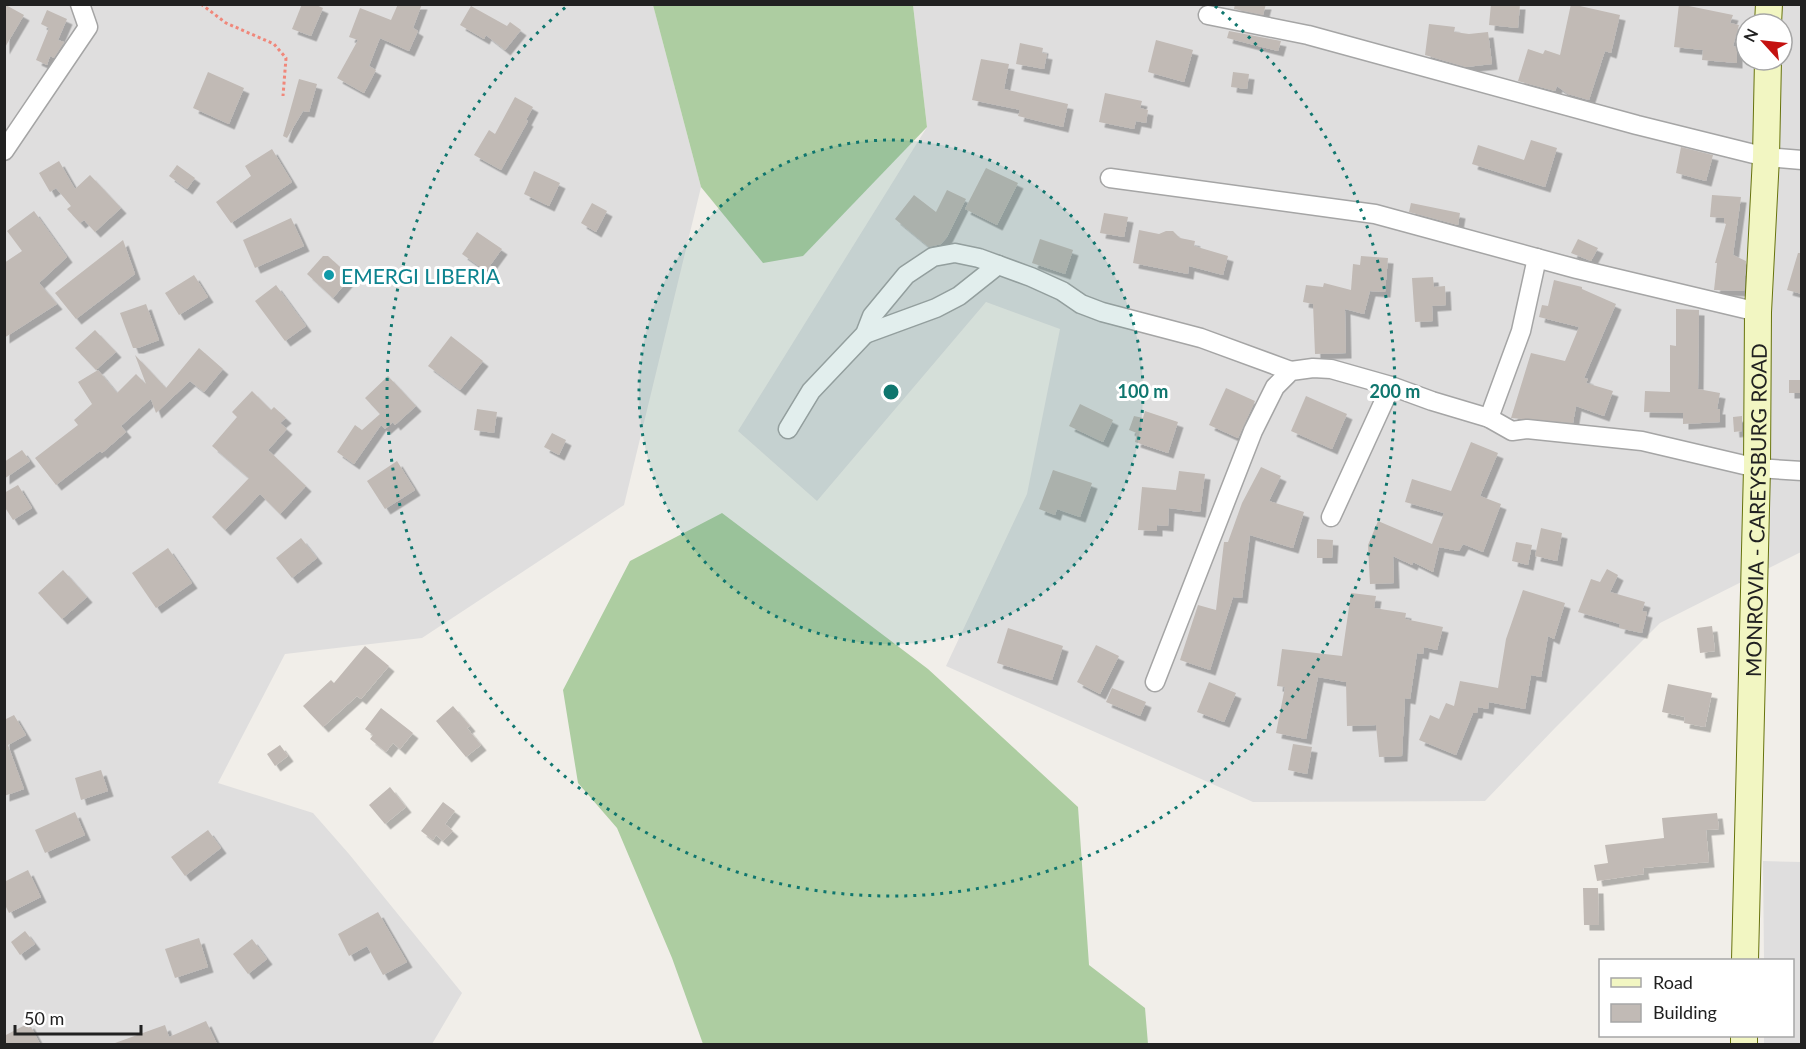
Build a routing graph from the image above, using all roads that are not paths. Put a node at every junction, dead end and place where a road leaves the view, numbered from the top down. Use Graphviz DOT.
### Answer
graph roads {
  1 [pos="80,4"];
  2 [pos="1208,15"];
  3 [pos="1767,72"];
  4 [pos="4,151"];
  5 [pos="1766,158"];
  6 [pos="1802,160"];
  7 [pos="1110,178"];
  8 [pos="1537,258"];
  9 [pos="998,265"];
  10 [pos="1758,312"];
  11 [pos="866,334"];
  12 [pos="1291,371"];
  13 [pos="1391,386"];
  14 [pos="1488,418"];
  15 [pos="788,429"];
  16 [pos="1757,468"];
  17 [pos="1802,471"];
  18 [pos="1331,517"];
  19 [pos="1155,682"];
  20 [pos="1745,959"];
  1 -- 4 [label="street"];
  2 -- 5 [label="street"];
  3 -- 5 [label="main road, MONROVIA - CAREYSBURG ROAD"];
  5 -- 6 [label="street"];
  5 -- 10 [label="main road, MONROVIA - CAREYSBURG ROAD"];
  7 -- 8 [label="street"];
  8 -- 10 [label="street"];
  8 -- 14 [label="street"];
  9 -- 11 [label="street"];
  9 -- 11 [label="street"];
  9 -- 12 [label="street"];
  10 -- 16 [label="main road, MONROVIA - CAREYSBURG ROAD"];
  11 -- 15 [label="street"];
  12 -- 13 [label="street"];
  12 -- 19 [label="street"];
  13 -- 14 [label="street"];
  13 -- 18 [label="street"];
  14 -- 16 [label="street"];
  16 -- 17 [label="street"];
  16 -- 20 [label="main road, MONROVIA - CAREYSBURG ROAD"];
}
